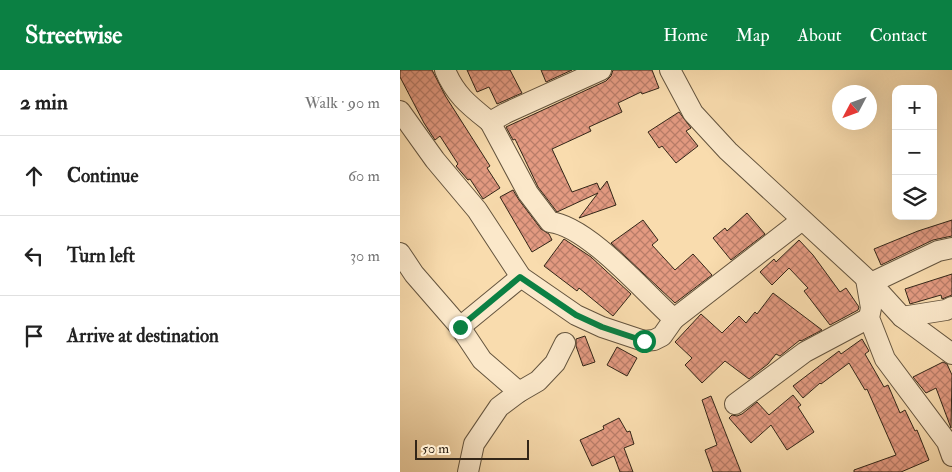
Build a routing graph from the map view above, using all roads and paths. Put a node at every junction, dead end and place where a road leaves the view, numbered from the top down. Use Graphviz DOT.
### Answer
graph roads {
  1 [pos="445,70"];
  2 [pos="601,70"];
  3 [pos="670,70"];
  4 [pos="400,112"];
  5 [pos="490,122"];
  6 [pos="802,220"];
  7 [pos="952,248"];
  8 [pos="400,252"];
  9 [pos="520,277"];
  10 [pos="868,281"];
  11 [pos="952,307"];
  12 [pos="902,317"];
  13 [pos="869,318"];
  14 [pos="674,319"];
  15 [pos="460,327"];
  16 [pos="565,343"];
  17 [pos="952,354"];
  18 [pos="519,392"];
  19 [pos="735,404"];
  20 [pos="952,456"];
  21 [pos="468,472"];
  1 -- 5 [label="street"];
  2 -- 5 [label="street"];
  3 -- 6 [label="street"];
  4 -- 9 [label="street"];
  5 -- 14 [label="street"];
  6 -- 10 [label="street"];
  6 -- 14 [label="street"];
  7 -- 10 [label="street"];
  8 -- 15 [label="street"];
  9 -- 14 [label="street"];
  9 -- 15 [label="street"];
  10 -- 12 [label="street"];
  10 -- 13 [label="street"];
  11 -- 12 [label="street"];
  12 -- 17 [label="street"];
  13 -- 19 [label="street"];
  13 -- 20 [label="street"];
  15 -- 18 [label="street"];
  16 -- 18 [label="street"];
  18 -- 21 [label="street"];
}
